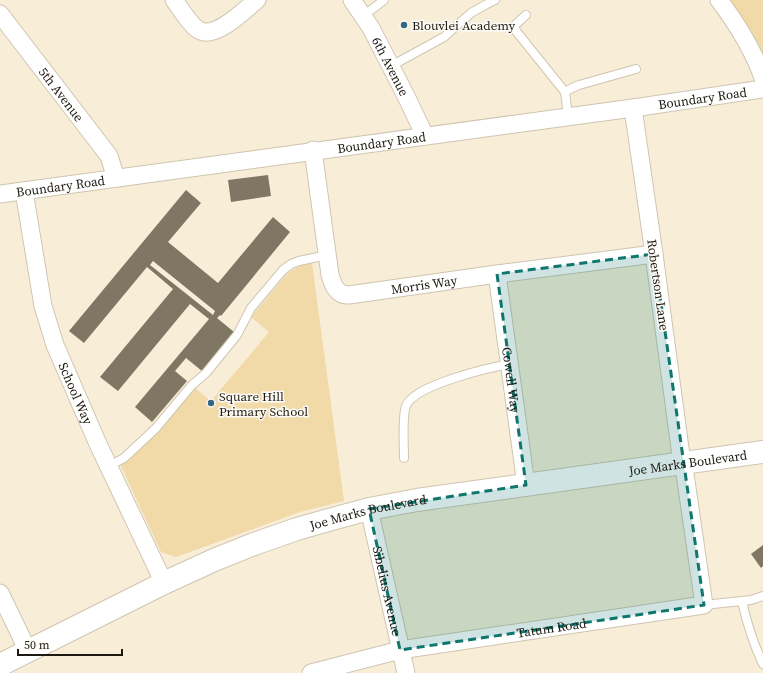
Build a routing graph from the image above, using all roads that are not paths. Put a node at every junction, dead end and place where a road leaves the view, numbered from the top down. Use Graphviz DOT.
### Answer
graph roads {
  1 [pos="174,0"];
  2 [pos="257,0"];
  3 [pos="352,0"];
  4 [pos="384,0"];
  5 [pos="495,0"];
  6 [pos="719,0"];
  7 [pos="0,14"];
  8 [pos="526,15"];
  9 [pos="363,16"];
  10 [pos="390,66"];
  11 [pos="636,69"];
  12 [pos="763,78"];
  13 [pos="763,89"];
  14 [pos="565,92"];
  15 [pos="633,108"];
  16 [pos="568,116"];
  17 [pos="425,136"];
  18 [pos="313,150"];
  19 [pos="116,178"];
  20 [pos="24,191"];
  21 [pos="0,194"];
  22 [pos="654,254"];
  23 [pos="328,255"];
  24 [pos="497,274"];
  25 [pos="510,364"];
  26 [pos="763,452"];
  27 [pos="404,458"];
  28 [pos="682,463"];
  29 [pos="109,466"];
  30 [pos="526,485"];
  31 [pos="369,509"];
  32 [pos="164,583"];
  33 [pos="0,593"];
  34 [pos="763,596"];
  35 [pos="742,601"];
  36 [pos="704,605"];
  37 [pos="400,650"];
  38 [pos="760,650"];
  39 [pos="28,651"];
  40 [pos="763,664"];
  41 [pos="0,665"];
  42 [pos="311,673"];
  43 [pos="406,673"];
  1 -- 2 [label="street"];
  3 -- 9 [label="street, 6th Avenue"];
  4 -- 9 [label="lane"];
  5 -- 10 [label="lane"];
  6 -- 12 [label="street"];
  7 -- 19 [label="street, 5th Avenue"];
  8 -- 14 [label="lane"];
  9 -- 10 [label="street, 6th Avenue"];
  10 -- 17 [label="street, 6th Avenue"];
  11 -- 14 [label="lane"];
  13 -- 15 [label="street, Boundary Road"];
  14 -- 16 [label="lane"];
  15 -- 16 [label="street, Boundary Road"];
  15 -- 22 [label="street, Robertson Lane"];
  16 -- 17 [label="street, Boundary Road"];
  17 -- 18 [label="street, Boundary Road"];
  18 -- 19 [label="street, Boundary Road"];
  18 -- 23 [label="street, Morris Way"];
  19 -- 20 [label="street, Boundary Road"];
  20 -- 21 [label="street, Boundary Road"];
  20 -- 29 [label="street, School Way"];
  22 -- 24 [label="street, Morris Way"];
  22 -- 28 [label="street, Robertson Lane"];
  23 -- 24 [label="street, Morris Way"];
  23 -- 29 [label="lane"];
  24 -- 25 [label="street, Cowell Way"];
  25 -- 27 [label="lane"];
  25 -- 30 [label="street, Cowell Way"];
  26 -- 28 [label="main road, Joe Marks Boulevard"];
  28 -- 30 [label="main road, Joe Marks Boulevard"];
  28 -- 36 [label="street"];
  29 -- 32 [label="street, School Way"];
  30 -- 31 [label="main road, Joe Marks Boulevard"];
  31 -- 32 [label="main road, Joe Marks Boulevard"];
  31 -- 37 [label="street, Sibelius Avenue"];
  32 -- 39 [label="main road, Joe Marks Boulevard"];
  33 -- 39 [label="street"];
  34 -- 35 [label="lane, Tatum Road"];
  35 -- 36 [label="lane, Tatum Road"];
  35 -- 38 [label="lane"];
  36 -- 37 [label="street, Tatum Road"];
  37 -- 42 [label="street, Tatum Road"];
  37 -- 43 [label="street, Sibelius Avenue"];
  38 -- 40 [label="lane"];
  39 -- 41 [label="main road, Joe Marks Boulevard"];
}
